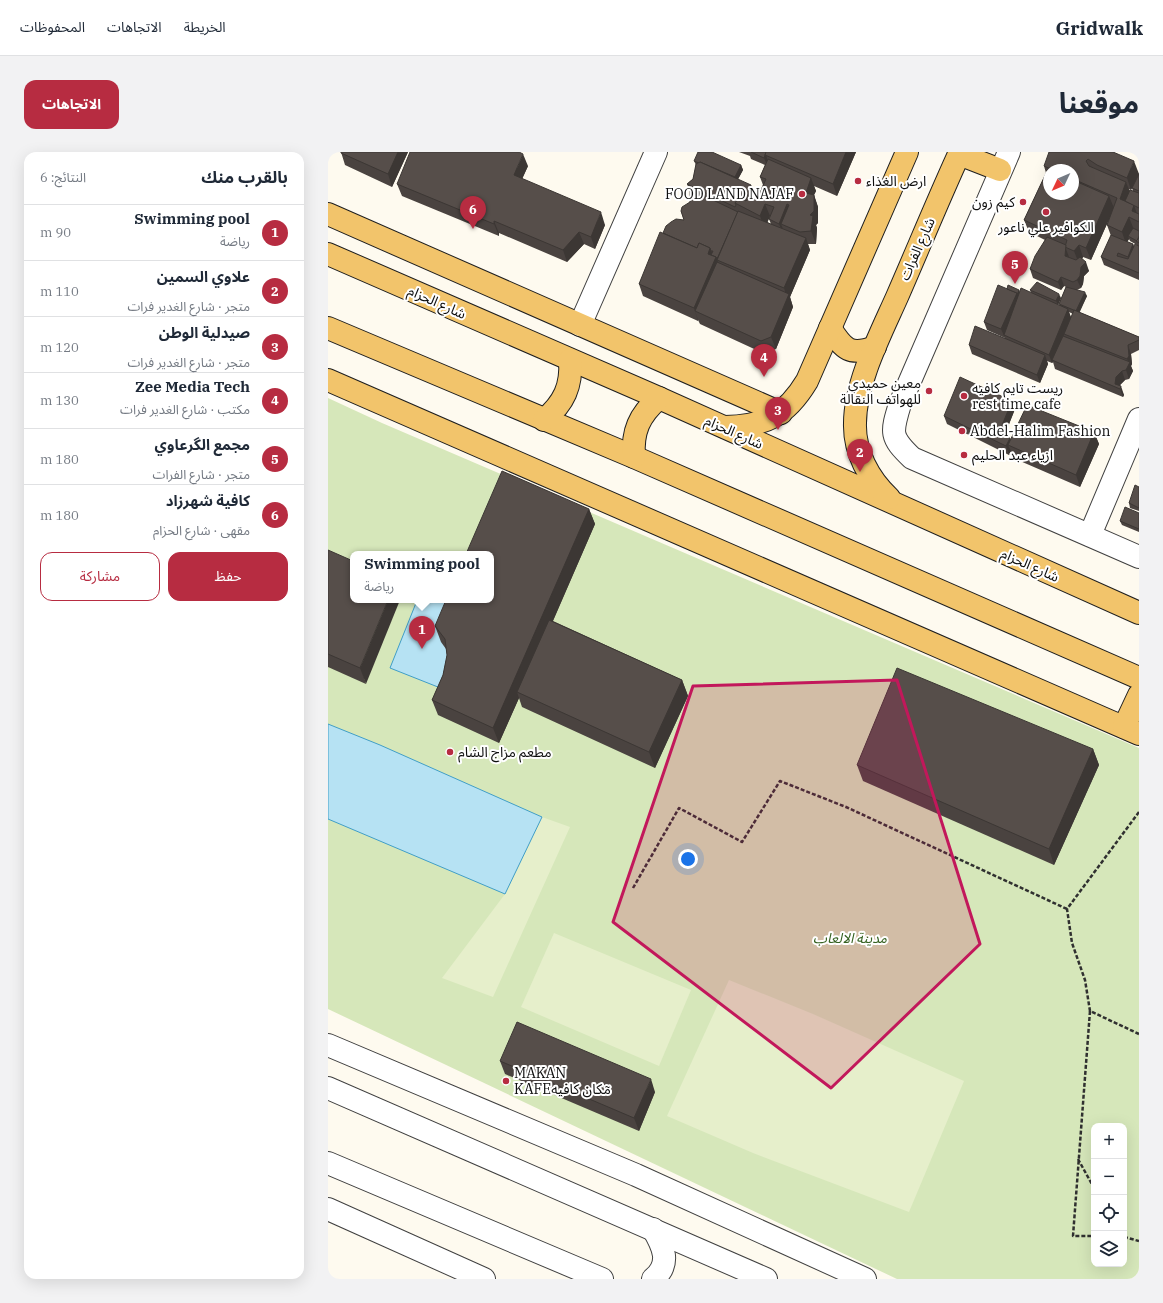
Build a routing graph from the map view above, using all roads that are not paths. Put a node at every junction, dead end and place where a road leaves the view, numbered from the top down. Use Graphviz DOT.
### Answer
graph roads {
  1 [pos="656,152"];
  2 [pos="907,152"];
  3 [pos="959,153"];
  4 [pos="1005,161"];
  5 [pos="328,214"];
  6 [pos="328,254"];
  7 [pos="580,325"];
  8 [pos="328,328"];
  9 [pos="830,328"];
  10 [pos="875,347"];
  11 [pos="570,360"];
  12 [pos="328,380"];
  13 [pos="659,398"];
  14 [pos="781,413"];
  15 [pos="1139,419"];
  16 [pos="544,420"];
  17 [pos="724,427"];
  18 [pos="634,457"];
  19 [pos="894,503"];
  20 [pos="1090,535"];
  21 [pos="1139,557"];
  22 [pos="1139,613"];
  23 [pos="1139,678"];
  24 [pos="1139,695"];
  25 [pos="1132,730"];
  26 [pos="328,1045"];
  27 [pos="328,1088"];
  28 [pos="328,1163"];
  29 [pos="328,1209"];
  30 [pos="653,1229"];
  31 [pos="484,1279"];
  32 [pos="602,1279"];
  33 [pos="654,1279"];
  34 [pos="766,1279"];
  35 [pos="865,1279"];
  1 -- 7 [label="street"];
  2 -- 9 [label="main road"];
  3 -- 4 [label="main road"];
  3 -- 10 [label="main road, شارع الفرات"];
  4 -- 20 [label="street"];
  5 -- 7 [label="main road"];
  6 -- 11 [label="main road, شارع الحزام"];
  7 -- 14 [label="main road"];
  8 -- 16 [label="main road"];
  9 -- 10 [label="main road"];
  9 -- 14 [label="main road"];
  10 -- 19 [label="main road, شارع الفرات"];
  11 -- 13 [label="main road, شارع الحزام"];
  11 -- 16 [label="main road"];
  12 -- 25 [label="main road"];
  13 -- 17 [label="main road, شارع الحزام"];
  13 -- 18 [label="main road"];
  14 -- 17 [label="main road"];
  15 -- 20 [label="street"];
  16 -- 18 [label="main road"];
  17 -- 19 [label="main road, شارع الحزام"];
  18 -- 23 [label="main road"];
  19 -- 22 [label="main road, شارع الحزام"];
  20 -- 21 [label="street"];
  24 -- 25 [label="main road"];
  26 -- 35 [label="street"];
  27 -- 30 [label="street"];
  28 -- 32 [label="street"];
  29 -- 31 [label="street"];
  30 -- 33 [label="street"];
  30 -- 34 [label="street"];
}
